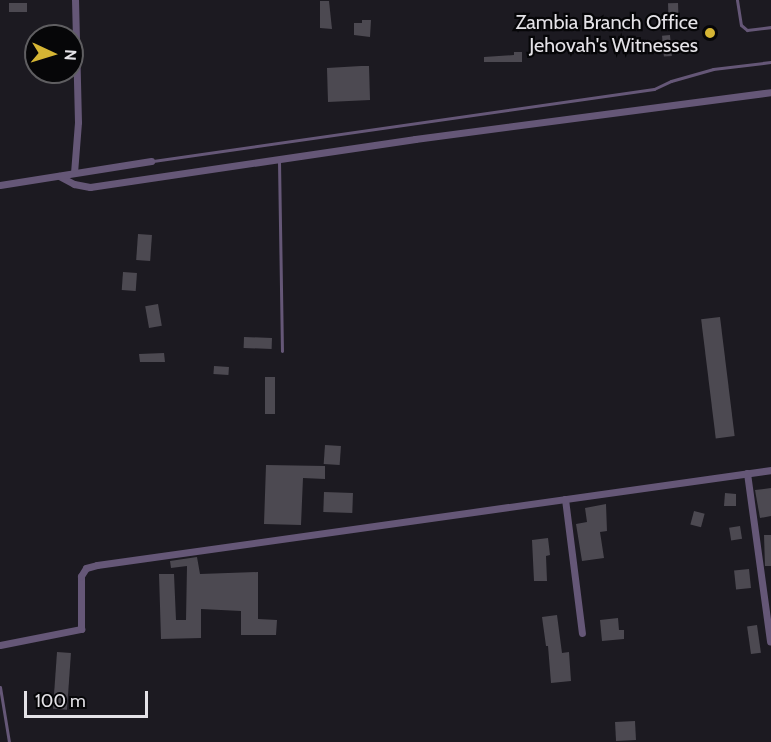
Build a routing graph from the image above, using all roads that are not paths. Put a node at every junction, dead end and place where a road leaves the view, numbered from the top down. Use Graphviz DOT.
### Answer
graph roads {
  1 [pos="75,0"];
  2 [pos="737,0"];
  3 [pos="771,27"];
  4 [pos="771,62"];
  5 [pos="771,92"];
  6 [pos="279,160"];
  7 [pos="151,161"];
  8 [pos="74,174"];
  9 [pos="59,176"];
  10 [pos="0,185"];
  11 [pos="282,351"];
  12 [pos="771,470"];
  13 [pos="747,473"];
  14 [pos="565,499"];
  15 [pos="582,633"];
  16 [pos="770,641"];
  17 [pos="0,645"];
  18 [pos="0,687"];
  19 [pos="9,742"];
  1 -- 8 [label="street"];
  2 -- 3 [label="lane"];
  4 -- 7 [label="lane"];
  5 -- 6 [label="street"];
  6 -- 9 [label="street"];
  6 -- 11 [label="lane"];
  7 -- 8 [label="street"];
  8 -- 9 [label="street"];
  9 -- 10 [label="street"];
  12 -- 13 [label="street"];
  13 -- 14 [label="street"];
  13 -- 16 [label="street"];
  14 -- 15 [label="street"];
  14 -- 17 [label="street"];
  18 -- 19 [label="lane"];
}
